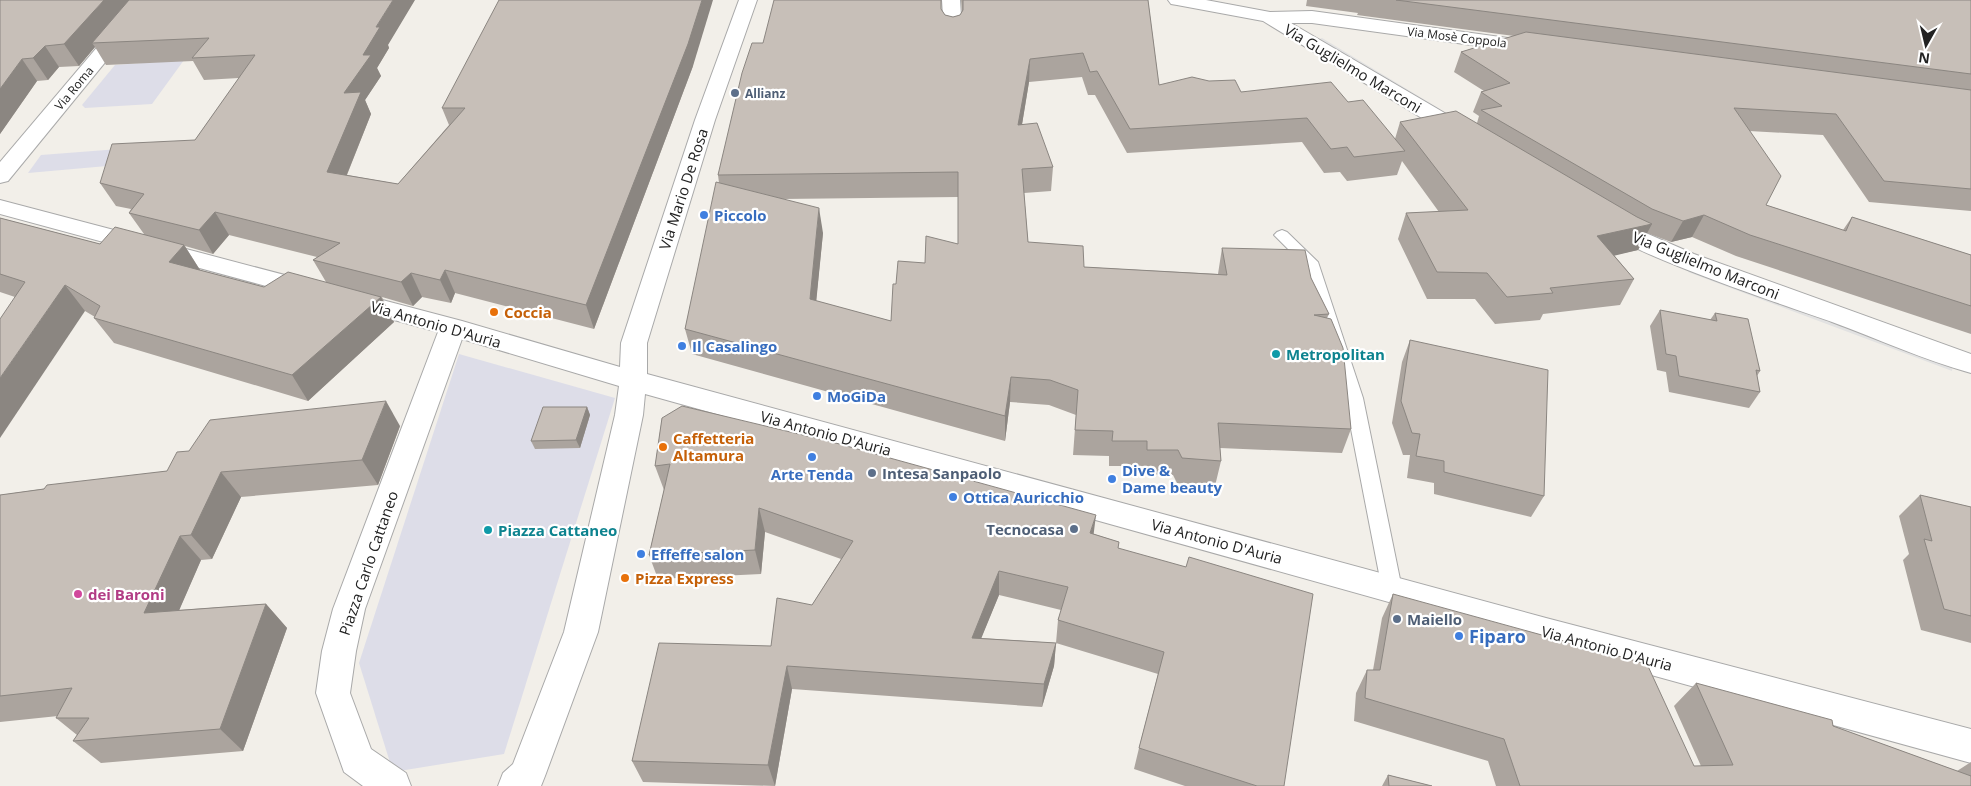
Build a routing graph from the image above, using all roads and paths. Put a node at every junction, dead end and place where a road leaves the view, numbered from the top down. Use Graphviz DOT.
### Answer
graph roads {
  1 [pos="147,0"];
  2 [pos="748,0"];
  3 [pos="951,0"];
  4 [pos="1177,0"];
  5 [pos="1271,9"];
  6 [pos="953,32"];
  7 [pos="1548,49"];
  8 [pos="1484,147"];
  9 [pos="0,176"];
  10 [pos="0,207"];
  11 [pos="1591,213"];
  12 [pos="1282,235"];
  13 [pos="453,327"];
  14 [pos="1971,364"];
  15 [pos="633,381"];
  16 [pos="1392,589"];
  17 [pos="1633,655"];
  18 [pos="1648,690"];
  19 [pos="1971,746"];
  20 [pos="393,786"];
  21 [pos="516,786"];
  1 -- 9 [label="street, Via Roma"];
  2 -- 15 [label="street, Via Mario De Rosa"];
  3 -- 6 [label="street"];
  4 -- 5 [label="street, Via Guglielmo Marconi"];
  5 -- 7 [label="street, Via Mosè Coppola"];
  5 -- 8 [label="street, Via Guglielmo Marconi"];
  10 -- 13 [label="street, Via Antonio D'Auria"];
  11 -- 14 [label="street, Via Guglielmo Marconi"];
  12 -- 16 [label="lane"];
  13 -- 15 [label="street, Via Antonio D'Auria"];
  13 -- 20 [label="street, Piazza Carlo Cattaneo"];
  15 -- 16 [label="street, Via Antonio D'Auria"];
  15 -- 21 [label="street"];
  16 -- 17 [label="street, Via Antonio D'Auria"];
  17 -- 18 [label="street"];
  17 -- 19 [label="street, Via Antonio D'Auria"];
}
